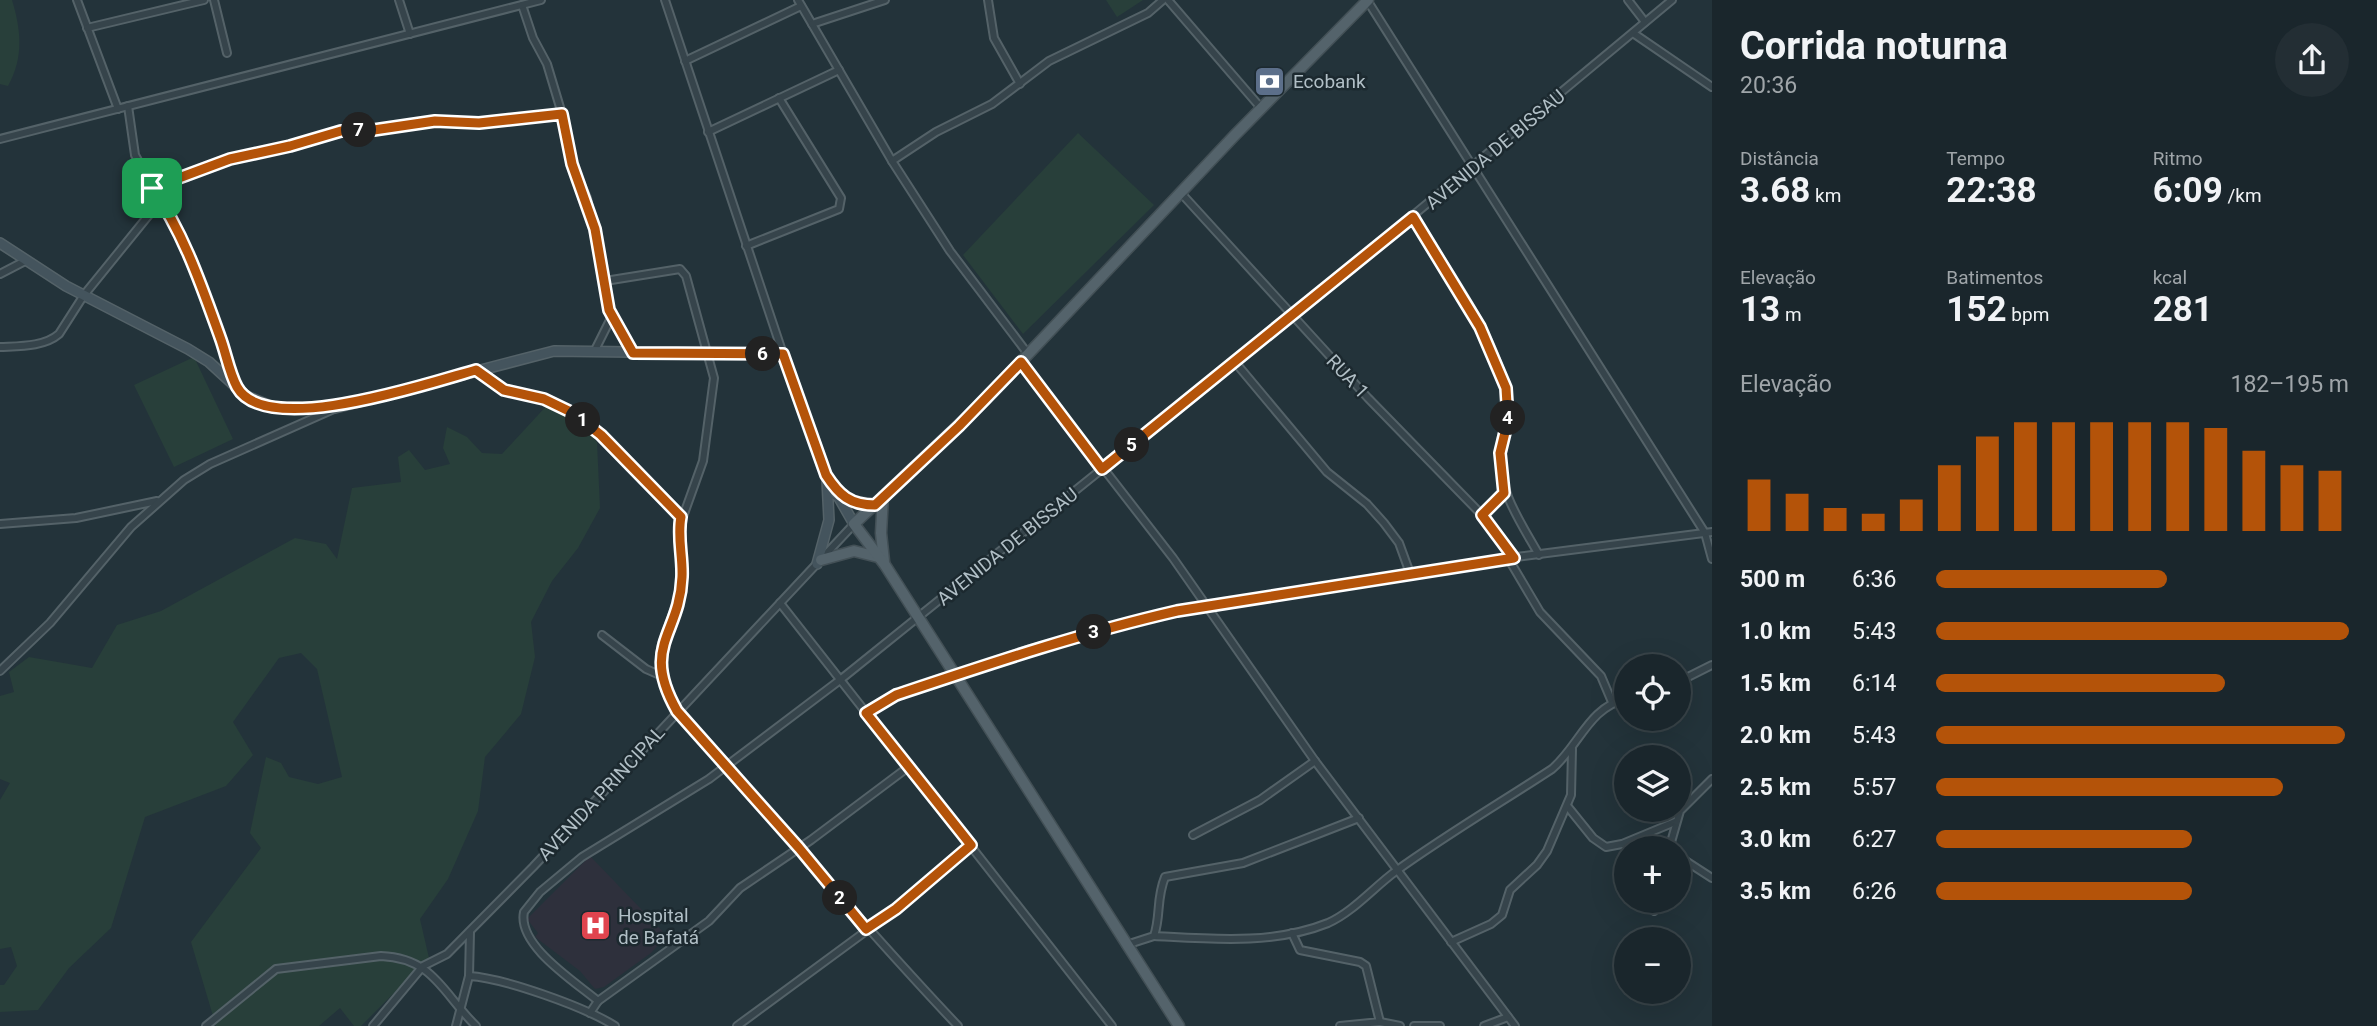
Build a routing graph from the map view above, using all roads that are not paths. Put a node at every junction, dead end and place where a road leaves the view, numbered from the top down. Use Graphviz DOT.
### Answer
graph roads {
  1 [pos="77,0"];
  2 [pos="204,0"];
  3 [pos="214,0"];
  4 [pos="399,0"];
  5 [pos="541,0"];
  6 [pos="665,0"];
  7 [pos="885,0"];
  8 [pos="988,0"];
  9 [pos="1166,0"];
  10 [pos="1368,0"];
  11 [pos="1628,0"];
  12 [pos="1672,0"];
  13 [pos="799,3"];
  14 [pos="522,5"];
  15 [pos="1645,22"];
  16 [pos="812,24"];
  17 [pos="87,28"];
  18 [pos="1633,33"];
  19 [pos="410,34"];
  20 [pos="227,53"];
  21 [pos="685,61"];
  22 [pos="839,70"];
  23 [pos="1020,84"];
  24 [pos="1712,87"];
  25 [pos="779,98"];
  26 [pos="128,106"];
  27 [pos="1261,108"];
  28 [pos="118,109"];
  29 [pos="562,114"];
  30 [pos="708,132"];
  31 [pos="0,139"];
  32 [pos="892,161"];
  33 [pos="1474,167"];
  34 [pos="152,188"];
  35 [pos="1181,193"];
  36 [pos="161,200"];
  37 [pos="1413,217"];
  38 [pos="0,243"];
  39 [pos="747,246"];
  40 [pos="25,261"];
  41 [pos="0,274"];
  42 [pos="605,281"];
  43 [pos="85,295"];
  44 [pos="1292,316"];
  45 [pos="611,318"];
  46 [pos="0,347"];
  47 [pos="594,352"];
  48 [pos="633,353"];
  49 [pos="709,354"];
  50 [pos="783,354"];
  51 [pos="1025,358"];
  52 [pos="1235,362"];
  53 [pos="476,370"];
  54 [pos="238,389"];
  55 [pos="335,408"];
  56 [pos="1102,469"];
  57 [pos="826,475"];
  58 [pos="836,493"];
  59 [pos="1504,493"];
  60 [pos="883,496"];
  61 [pos="160,500"];
  62 [pos="875,505"];
  63 [pos="1482,515"];
  64 [pos="681,517"];
  65 [pos="0,524"];
  66 [pos="854,524"];
  67 [pos="1709,532"];
  68 [pos="1539,555"];
  69 [pos="1511,558"];
  70 [pos="1712,559"];
  71 [pos="882,561"];
  72 [pos="819,562"];
  73 [pos="1411,576"];
  74 [pos="780,603"];
  75 [pos="1206,607"];
  76 [pos="918,618"];
  77 [pos="602,635"];
  78 [pos="1712,665"];
  79 [pos="0,671"];
  80 [pos="662,676"];
  81 [pos="956,676"];
  82 [pos="1691,676"];
  83 [pos="840,680"];
  84 [pos="1612,702"];
  85 [pos="677,711"];
  86 [pos="866,713"];
  87 [pos="1572,750"];
  88 [pos="1315,761"];
  89 [pos="726,766"];
  90 [pos="907,768"];
  91 [pos="1712,779"];
  92 [pos="1691,798"];
  93 [pos="1568,807"];
  94 [pos="1359,818"];
  95 [pos="1675,822"];
  96 [pos="1193,835"];
  97 [pos="1672,836"];
  98 [pos="971,845"];
  99 [pos="799,848"];
  100 [pos="1691,864"];
  101 [pos="1397,870"];
  102 [pos="1712,878"];
  103 [pos="866,929"];
  104 [pos="470,931"];
  105 [pos="1292,933"];
  106 [pos="1154,936"];
  107 [pos="1451,942"];
  108 [pos="1126,945"];
  109 [pos="423,966"];
  110 [pos="469,976"];
  111 [pos="598,1001"];
  112 [pos="461,1012"];
  113 [pos="590,1013"];
  114 [pos="1508,1017"];
  115 [pos="1380,1022"];
  116 [pos="206,1026"];
  117 [pos="373,1026"];
  118 [pos="456,1026"];
  119 [pos="477,1026"];
  120 [pos="615,1026"];
  121 [pos="737,1026"];
  122 [pos="958,1026"];
  123 [pos="1112,1026"];
  124 [pos="1179,1026"];
  125 [pos="1340,1026"];
  126 [pos="1400,1026"];
  127 [pos="1414,1026"];
  128 [pos="1440,1026"];
  129 [pos="1484,1026"];
  130 [pos="1515,1026"];
  1 -- 17 [label="street"];
  2 -- 17 [label="street"];
  3 -- 20 [label="street"];
  4 -- 19 [label="street"];
  5 -- 14 [label="street"];
  6 -- 21 [label="street"];
  7 -- 16 [label="street"];
  8 -- 23 [label="street"];
  9 -- 23 [label="street"];
  9 -- 27 [label="street"];
  10 -- 27 [label="main road"];
  10 -- 33 [label="street"];
  11 -- 15 [label="street"];
  12 -- 15 [label="street, AVENIDA DE BISSAU"];
  13 -- 16 [label="street"];
  13 -- 21 [label="street"];
  14 -- 19 [label="street"];
  14 -- 29 [label="street"];
  15 -- 18 [label="street, AVENIDA DE BISSAU"];
  16 -- 22 [label="street"];
  17 -- 28 [label="street"];
  18 -- 24 [label="street"];
  18 -- 33 [label="street, AVENIDA DE BISSAU"];
  19 -- 26 [label="street"];
  21 -- 30 [label="street"];
  22 -- 25 [label="street"];
  22 -- 32 [label="street"];
  23 -- 32 [label="street"];
  25 -- 30 [label="street"];
  25 -- 39 [label="street"];
  26 -- 28 [label="street"];
  26 -- 34 [label="street"];
  27 -- 35 [label="main road"];
  28 -- 31 [label="street"];
  29 -- 34 [label="street"];
  29 -- 42 [label="street"];
  30 -- 39 [label="street"];
  32 -- 51 [label="street"];
  33 -- 37 [label="street, AVENIDA DE BISSAU"];
  33 -- 67 [label="street"];
  34 -- 36 [label="street"];
  35 -- 44 [label="street, RUA 1"];
  35 -- 51 [label="main road"];
  36 -- 43 [label="street"];
  36 -- 54 [label="street"];
  37 -- 44 [label="street, AVENIDA DE BISSAU"];
  37 -- 59 [label="street"];
  38 -- 40 [label="street"];
  39 -- 50 [label="street"];
  40 -- 41 [label="street"];
  40 -- 43 [label="street"];
  42 -- 45 [label="street"];
  42 -- 49 [label="street"];
  43 -- 46 [label="street"];
  43 -- 54 [label="street"];
  44 -- 52 [label="street, AVENIDA DE BISSAU"];
  44 -- 63 [label="street, RUA 1"];
  45 -- 47 [label="street"];
  45 -- 48 [label="street"];
  47 -- 48 [label="street"];
  47 -- 53 [label="street"];
  48 -- 49 [label="street"];
  49 -- 50 [label="street"];
  49 -- 64 [label="street"];
  50 -- 57 [label="street"];
  51 -- 56 [label="street"];
  51 -- 60 [label="main road"];
  52 -- 56 [label="street, AVENIDA DE BISSAU"];
  52 -- 73 [label="street"];
  53 -- 55 [label="street"];
  53 -- 64 [label="street"];
  54 -- 55 [label="street"];
  55 -- 61 [label="street"];
  56 -- 75 [label="street"];
  56 -- 76 [label="street, AVENIDA DE BISSAU"];
  57 -- 58 [label="street"];
  57 -- 72 [label="street"];
  58 -- 62 [label="main road"];
  58 -- 66 [label="street"];
  59 -- 63 [label="street"];
  59 -- 68 [label="street"];
  60 -- 62 [label="main road"];
  60 -- 71 [label="main road"];
  61 -- 65 [label="street"];
  61 -- 79 [label="street"];
  62 -- 66 [label="main road"];
  63 -- 69 [label="street, RUA 1"];
  64 -- 80 [label="street"];
  66 -- 71 [label="main road"];
  66 -- 72 [label="street, AVENIDA PRINCIPAL"];
  67 -- 68 [label="street"];
  67 -- 70 [label="street"];
  68 -- 69 [label="street"];
  69 -- 73 [label="street"];
  69 -- 84 [label="street, RUA 1"];
  71 -- 72 [label="main road"];
  71 -- 76 [label="main road"];
  72 -- 74 [label="street, AVENIDA PRINCIPAL"];
  73 -- 75 [label="street"];
  74 -- 83 [label="street"];
  74 -- 85 [label="street, AVENIDA PRINCIPAL"];
  75 -- 81 [label="street"];
  75 -- 88 [label="street"];
  76 -- 81 [label="main road"];
  76 -- 83 [label="street, AVENIDA DE BISSAU"];
  77 -- 80 [label="street"];
  78 -- 82 [label="street"];
  80 -- 85 [label="street"];
  81 -- 86 [label="street"];
  81 -- 108 [label="main road"];
  83 -- 86 [label="street"];
  83 -- 89 [label="street, AVENIDA DE BISSAU"];
  84 -- 87 [label="street"];
  85 -- 89 [label="street"];
  85 -- 104 [label="street, AVENIDA PRINCIPAL"];
  86 -- 90 [label="street"];
  87 -- 93 [label="street"];
  87 -- 101 [label="street"];
  88 -- 94 [label="street"];
  88 -- 96 [label="street"];
  89 -- 99 [label="street"];
  89 -- 111 [label="street, AVENIDA DE BISSAU"];
  90 -- 98 [label="street"];
  90 -- 99 [label="street"];
  91 -- 92 [label="street"];
  93 -- 95 [label="street"];
  93 -- 107 [label="street"];
  94 -- 101 [label="street"];
  94 -- 106 [label="street"];
  95 -- 97 [label="street"];
  98 -- 103 [label="street"];
  98 -- 123 [label="street"];
  99 -- 103 [label="street"];
  99 -- 111 [label="street"];
  100 -- 102 [label="street"];
  101 -- 105 [label="street"];
  101 -- 107 [label="street"];
  103 -- 121 [label="street"];
  103 -- 122 [label="street"];
  104 -- 109 [label="street, AVENIDA PRINCIPAL"];
  104 -- 110 [label="street"];
  105 -- 106 [label="street"];
  105 -- 115 [label="street"];
  106 -- 108 [label="street"];
  107 -- 114 [label="street"];
  108 -- 124 [label="main road"];
  109 -- 112 [label="street"];
  109 -- 116 [label="street"];
  109 -- 117 [label="street, AVENIDA PRINCIPAL"];
  110 -- 112 [label="street"];
  110 -- 113 [label="street"];
  111 -- 113 [label="street"];
  112 -- 118 [label="street"];
  112 -- 119 [label="street"];
  113 -- 120 [label="street"];
  114 -- 129 [label="street"];
  114 -- 130 [label="street"];
  115 -- 125 [label="street"];
  115 -- 126 [label="street"];
  127 -- 128 [label="street"];
}
